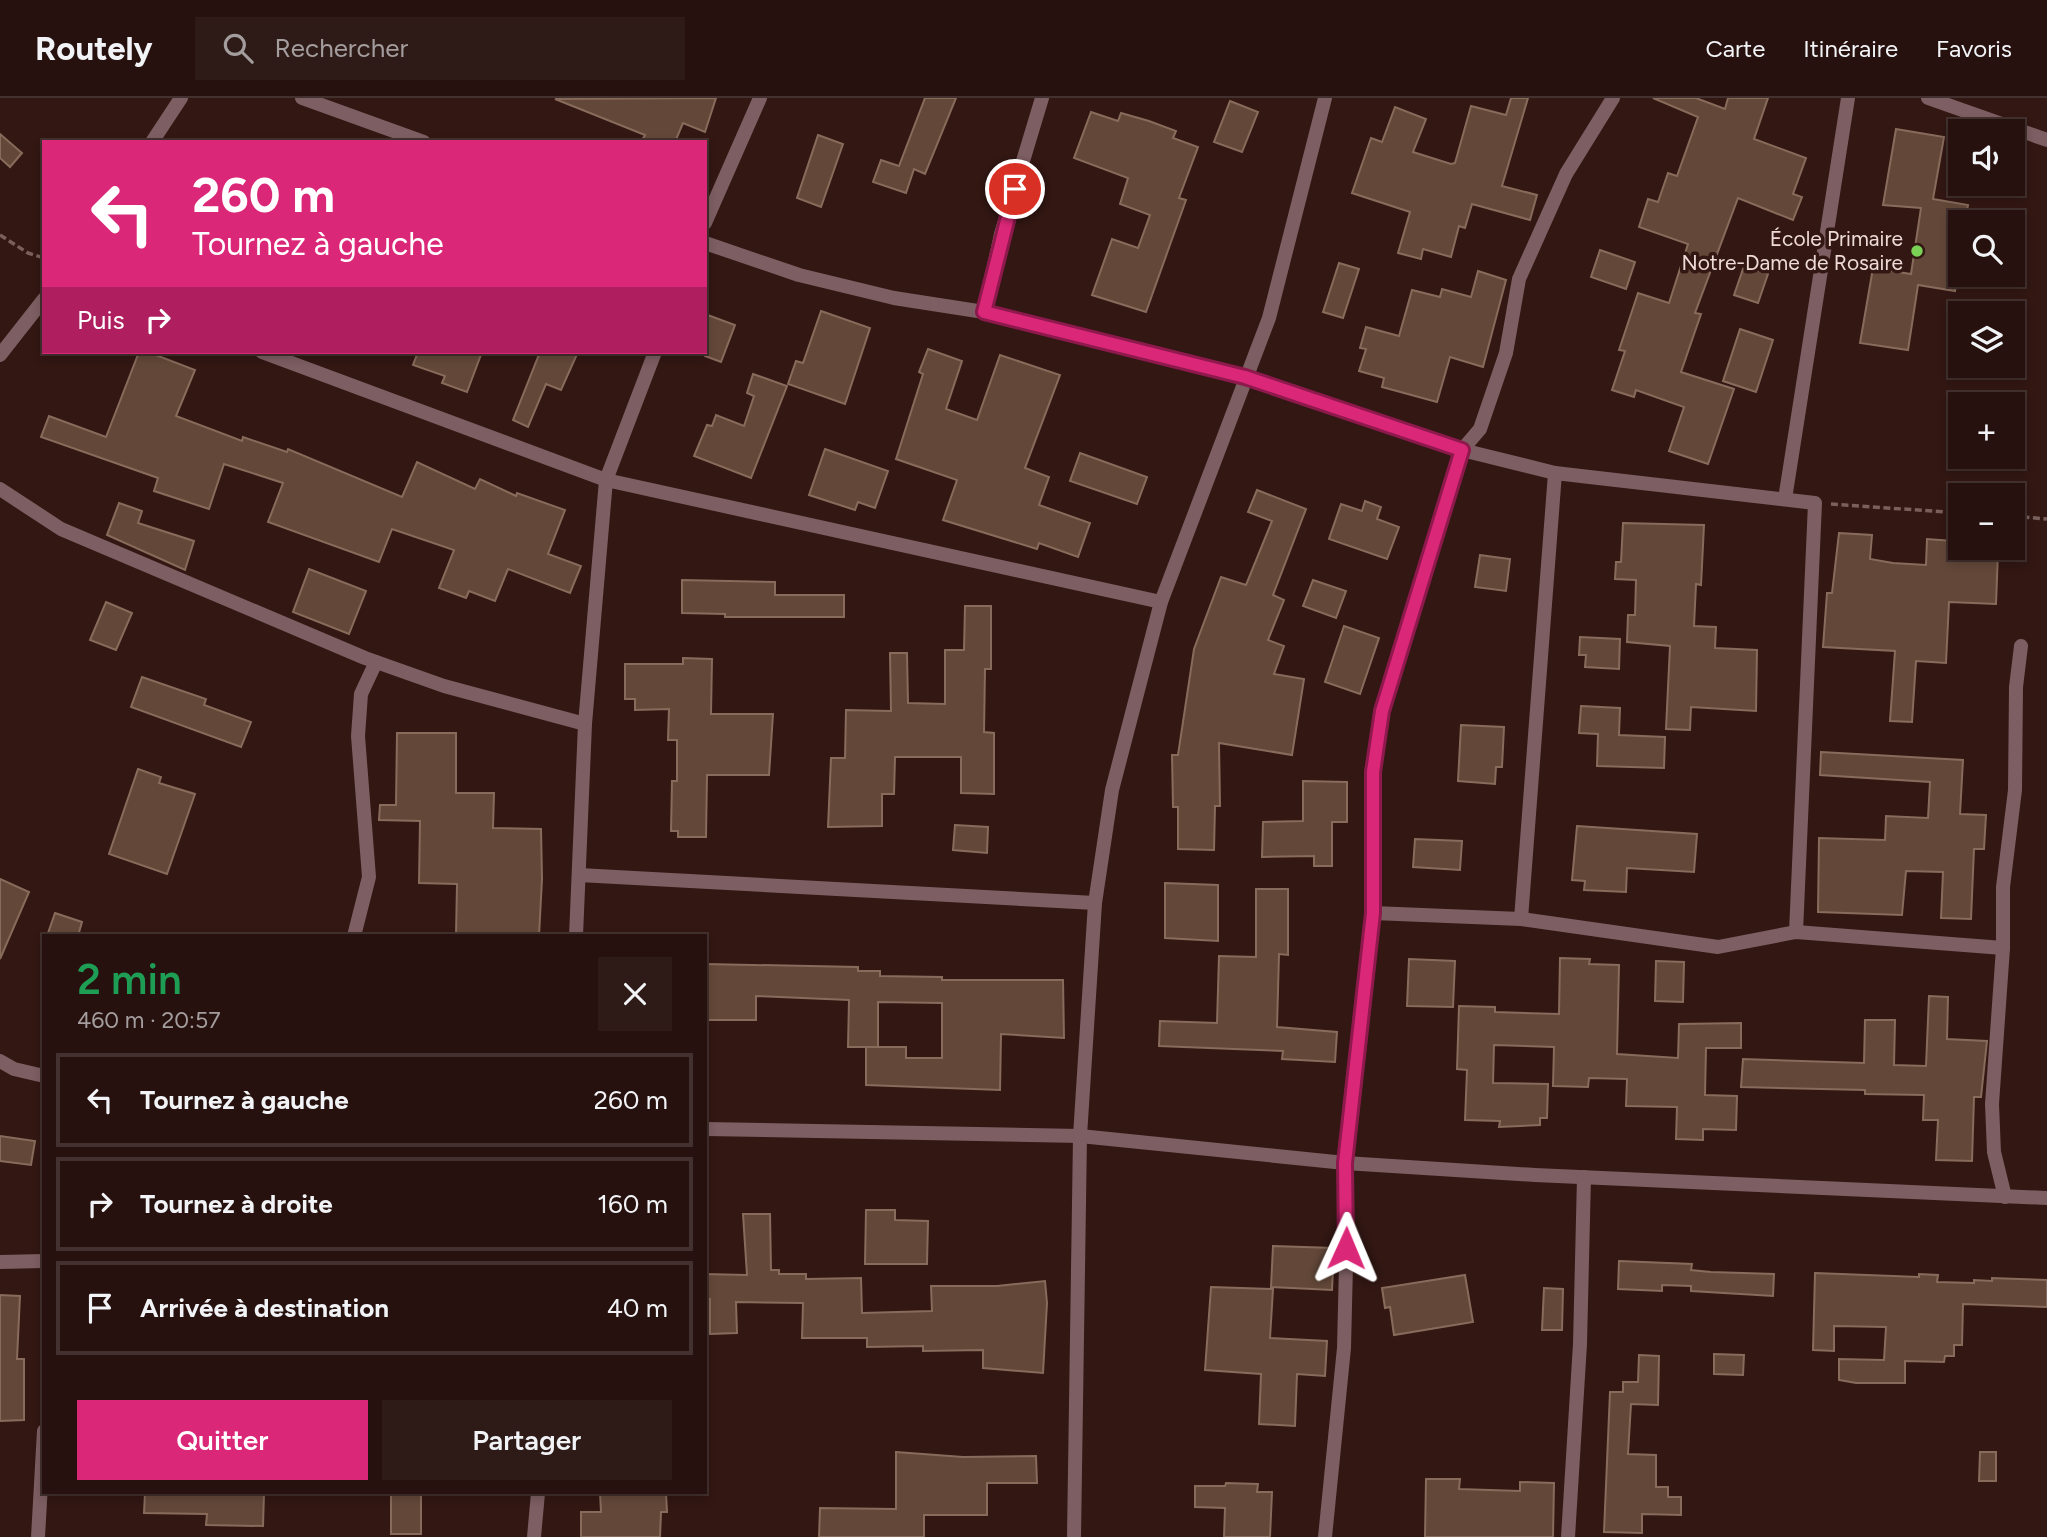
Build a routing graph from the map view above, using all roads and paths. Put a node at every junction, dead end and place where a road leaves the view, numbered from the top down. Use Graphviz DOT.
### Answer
graph roads {
  1 [pos="181,98"];
  2 [pos="302,98"];
  3 [pos="760,98"];
  4 [pos="1042,98"];
  5 [pos="1325,98"];
  6 [pos="1613,98"];
  7 [pos="1847,98"];
  8 [pos="1928,98"];
  9 [pos="153,140"];
  10 [pos="418,140"];
  11 [pos="2047,141"];
  12 [pos="707,218"];
  13 [pos="0,235"];
  14 [pos="707,244"];
  15 [pos="42,257"];
  16 [pos="42,302"];
  17 [pos="984,312"];
  18 [pos="267,354"];
  19 [pos="654,354"];
  20 [pos="0,355"];
  21 [pos="1245,377"];
  22 [pos="1462,450"];
  23 [pos="1555,473"];
  24 [pos="606,480"];
  25 [pos="0,489"];
  26 [pos="1785,499"];
  27 [pos="1815,503"];
  28 [pos="1948,512"];
  29 [pos="2025,517"];
  30 [pos="2047,519"];
  31 [pos="1161,602"];
  32 [pos="2021,646"];
  33 [pos="376,662"];
  34 [pos="585,724"];
  35 [pos="579,875"];
  36 [pos="1095,903"];
  37 [pos="1373,913"];
  38 [pos="1521,919"];
  39 [pos="1796,932"];
  40 [pos="355,934"];
  41 [pos="576,934"];
  42 [pos="2003,948"];
  43 [pos="0,1061"];
  44 [pos="42,1076"];
  45 [pos="707,1129"];
  46 [pos="1080,1136"];
  47 [pos="1345,1163"];
  48 [pos="1584,1177"];
  49 [pos="2005,1197"];
  50 [pos="2047,1198"];
  51 [pos="42,1261"];
  52 [pos="0,1262"];
  53 [pos="42,1466"];
  54 [pos="538,1494"];
  55 [pos="38,1537"];
  56 [pos="534,1537"];
  57 [pos="1074,1537"];
  58 [pos="1325,1537"];
  59 [pos="1568,1537"];
  1 -- 9 [label="street"];
  2 -- 10 [label="street"];
  3 -- 12 [label="street"];
  4 -- 17 [label="street"];
  5 -- 21 [label="street"];
  6 -- 22 [label="street"];
  7 -- 26 [label="street"];
  8 -- 11 [label="street"];
  13 -- 15 [label="path"];
  14 -- 17 [label="street"];
  16 -- 20 [label="street"];
  17 -- 21 [label="street"];
  18 -- 24 [label="street"];
  19 -- 24 [label="street"];
  21 -- 22 [label="street"];
  21 -- 31 [label="street"];
  22 -- 23 [label="street"];
  22 -- 37 [label="street"];
  23 -- 26 [label="street"];
  23 -- 38 [label="street"];
  24 -- 31 [label="street"];
  24 -- 34 [label="street"];
  25 -- 33 [label="street"];
  26 -- 27 [label="street"];
  27 -- 28 [label="path"];
  27 -- 39 [label="street"];
  29 -- 30 [label="path"];
  31 -- 36 [label="street"];
  32 -- 42 [label="street"];
  33 -- 34 [label="street"];
  33 -- 40 [label="street"];
  34 -- 35 [label="street"];
  35 -- 36 [label="street"];
  35 -- 41 [label="street"];
  36 -- 46 [label="street"];
  37 -- 38 [label="street"];
  37 -- 47 [label="street"];
  38 -- 39 [label="street"];
  39 -- 42 [label="street"];
  42 -- 49 [label="street"];
  43 -- 44 [label="street"];
  45 -- 46 [label="street"];
  46 -- 47 [label="street"];
  46 -- 57 [label="street"];
  47 -- 48 [label="street"];
  47 -- 58 [label="street"];
  48 -- 49 [label="street"];
  48 -- 59 [label="street"];
  49 -- 50 [label="street"];
  51 -- 52 [label="street"];
  53 -- 55 [label="street"];
  54 -- 56 [label="street"];
}
